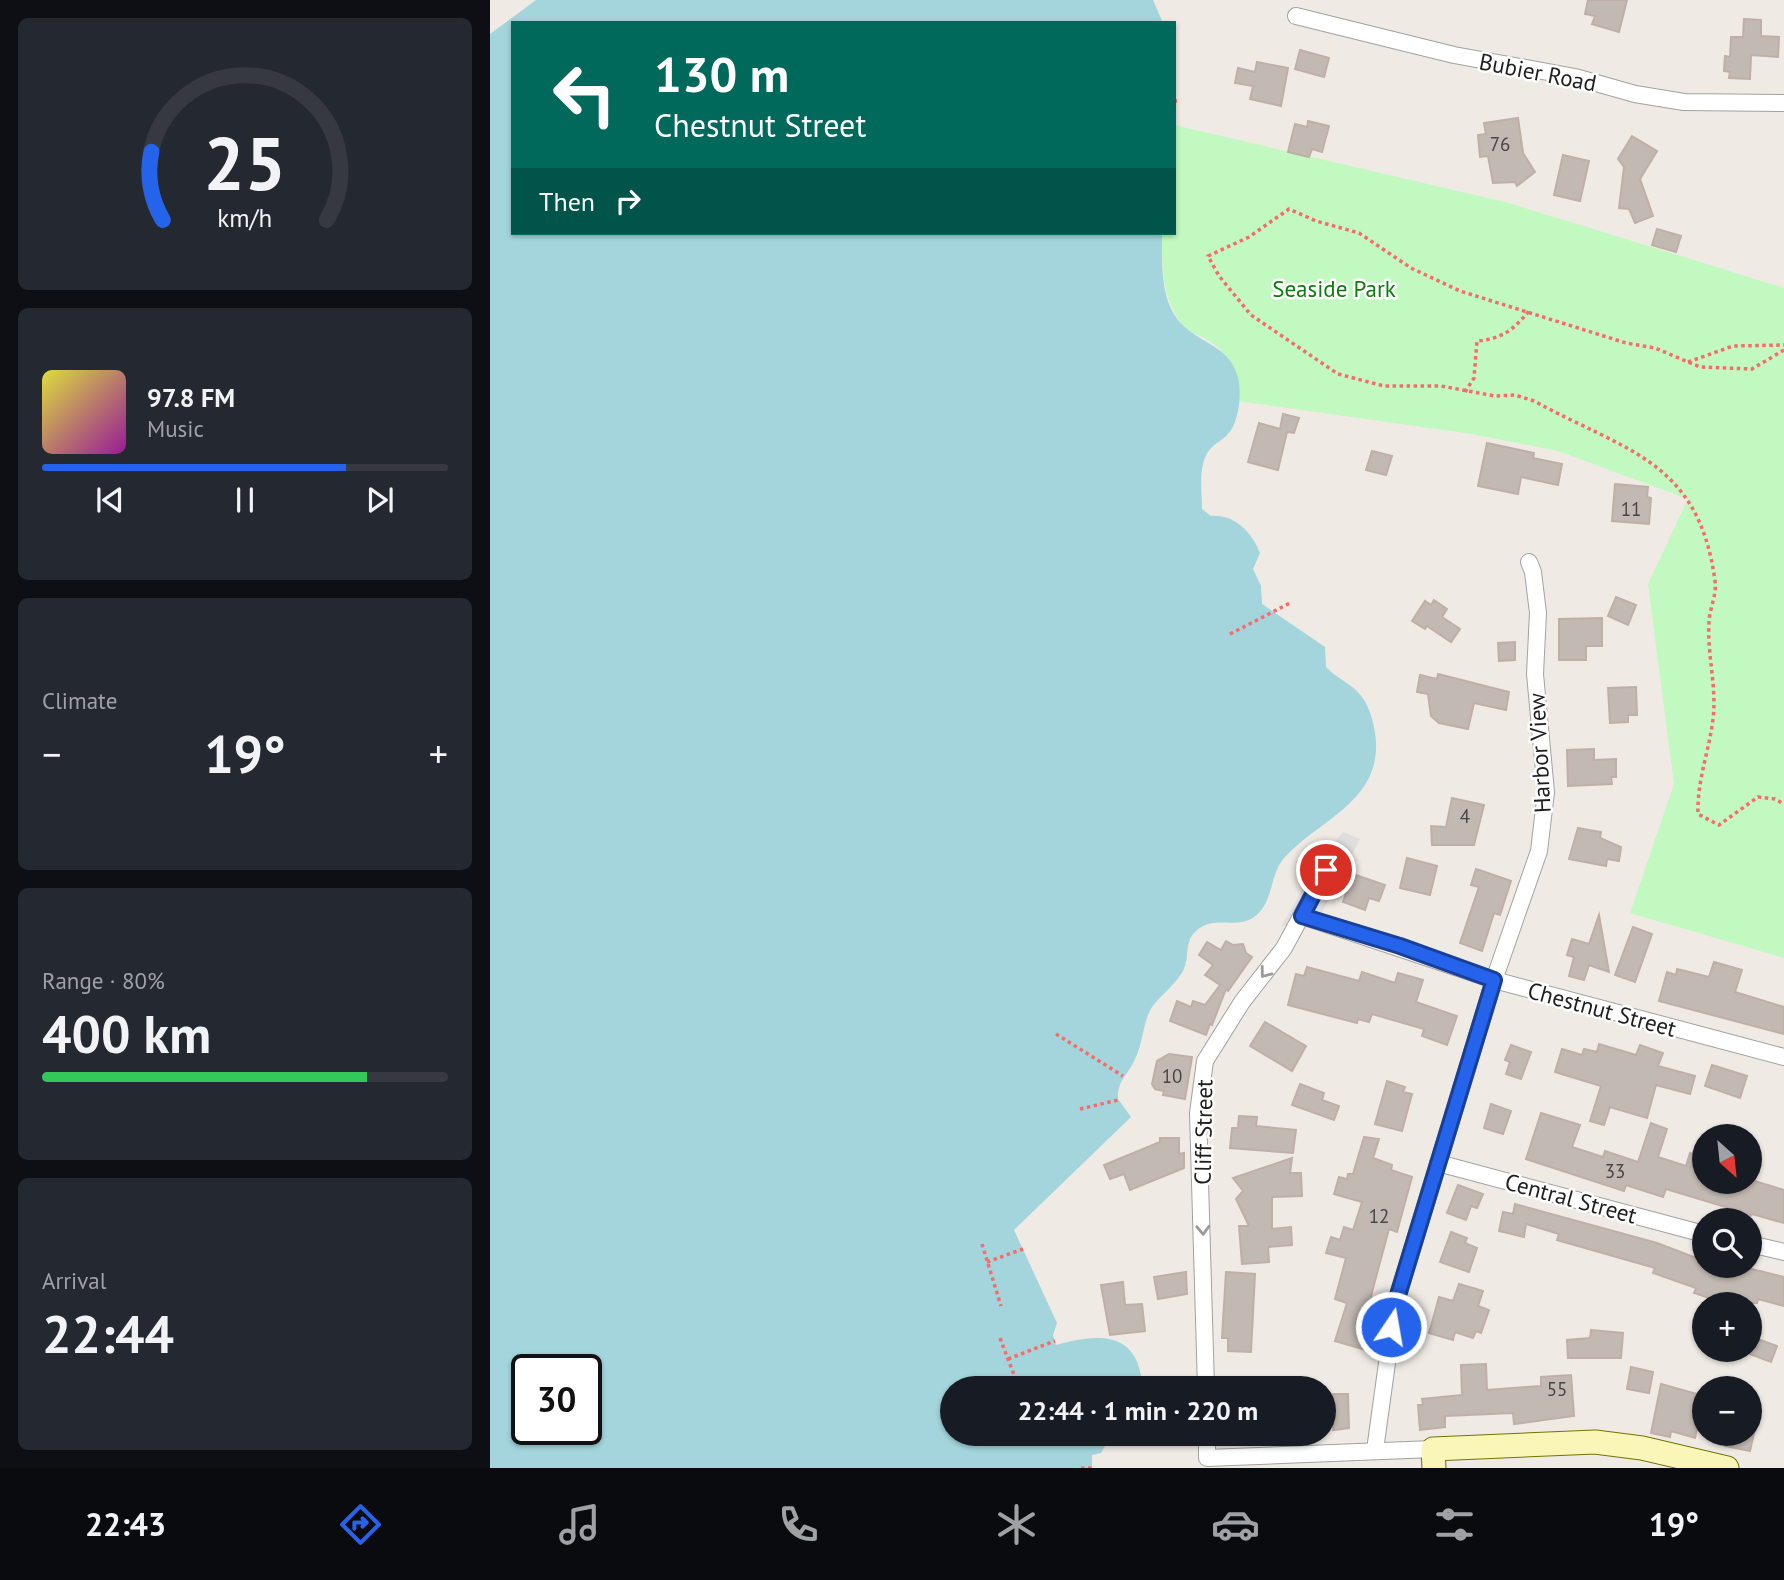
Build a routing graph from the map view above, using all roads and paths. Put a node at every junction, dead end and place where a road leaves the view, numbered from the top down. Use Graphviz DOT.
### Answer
graph roads {
  1 [pos="1296,16"];
  2 [pos="1784,103"];
  3 [pos="1529,311"];
  4 [pos="1784,347"];
  5 [pos="1688,362"];
  6 [pos="1464,392"];
  7 [pos="1529,562"];
  8 [pos="1292,602"];
  9 [pos="1230,634"];
  10 [pos="1784,804"];
  11 [pos="1326,870"];
  12 [pos="1302,916"];
  13 [pos="1494,980"];
  14 [pos="1056,1034"];
  15 [pos="1784,1057"];
  16 [pos="1123,1076"];
  17 [pos="1118,1100"];
  18 [pos="1080,1109"];
  19 [pos="1438,1163"];
  20 [pos="1692,1231"];
  21 [pos="982,1244"];
  22 [pos="1762,1247"];
  23 [pos="1023,1249"];
  24 [pos="1784,1252"];
  25 [pos="987,1262"];
  26 [pos="1001,1306"];
  27 [pos="1000,1339"];
  28 [pos="1055,1341"];
  29 [pos="1008,1359"];
  30 [pos="1014,1376"];
  31 [pos="1206,1376"];
  32 [pos="1207,1446"];
  33 [pos="1375,1450"];
  34 [pos="1433,1458"];
  35 [pos="1696,1464"];
  36 [pos="1081,1468"];
  37 [pos="1092,1468"];
  38 [pos="1727,1468"];
  1 -- 2 [label="street, Bubier Road"];
  3 -- 5 [label="path"];
  3 -- 6 [label="path"];
  3 -- 6 [label="path"];
  4 -- 5 [label="path"];
  4 -- 5 [label="path"];
  6 -- 10 [label="path"];
  7 -- 13 [label="street, Harbor View"];
  8 -- 9 [label="path"];
  11 -- 12 [label="street, Cliff Street"];
  12 -- 13 [label="street, Chestnut Street"];
  12 -- 31 [label="street, Cliff Street, one-way"];
  13 -- 15 [label="street, Chestnut Street"];
  13 -- 19 [label="street, Harbor View"];
  14 -- 16 [label="path"];
  17 -- 18 [label="path"];
  19 -- 20 [label="street, Central Street"];
  19 -- 33 [label="street, Harbor View"];
  21 -- 25 [label="path"];
  22 -- 24 [label="street"];
  23 -- 25 [label="path"];
  25 -- 26 [label="path"];
  27 -- 29 [label="path"];
  28 -- 29 [label="path"];
  29 -- 30 [label="path"];
  32 -- 33 [label="street"];
  33 -- 34 [label="street"];
  34 -- 35 [label="street"];
  35 -- 38 [label="street"];
  36 -- 37 [label="path"];
}
